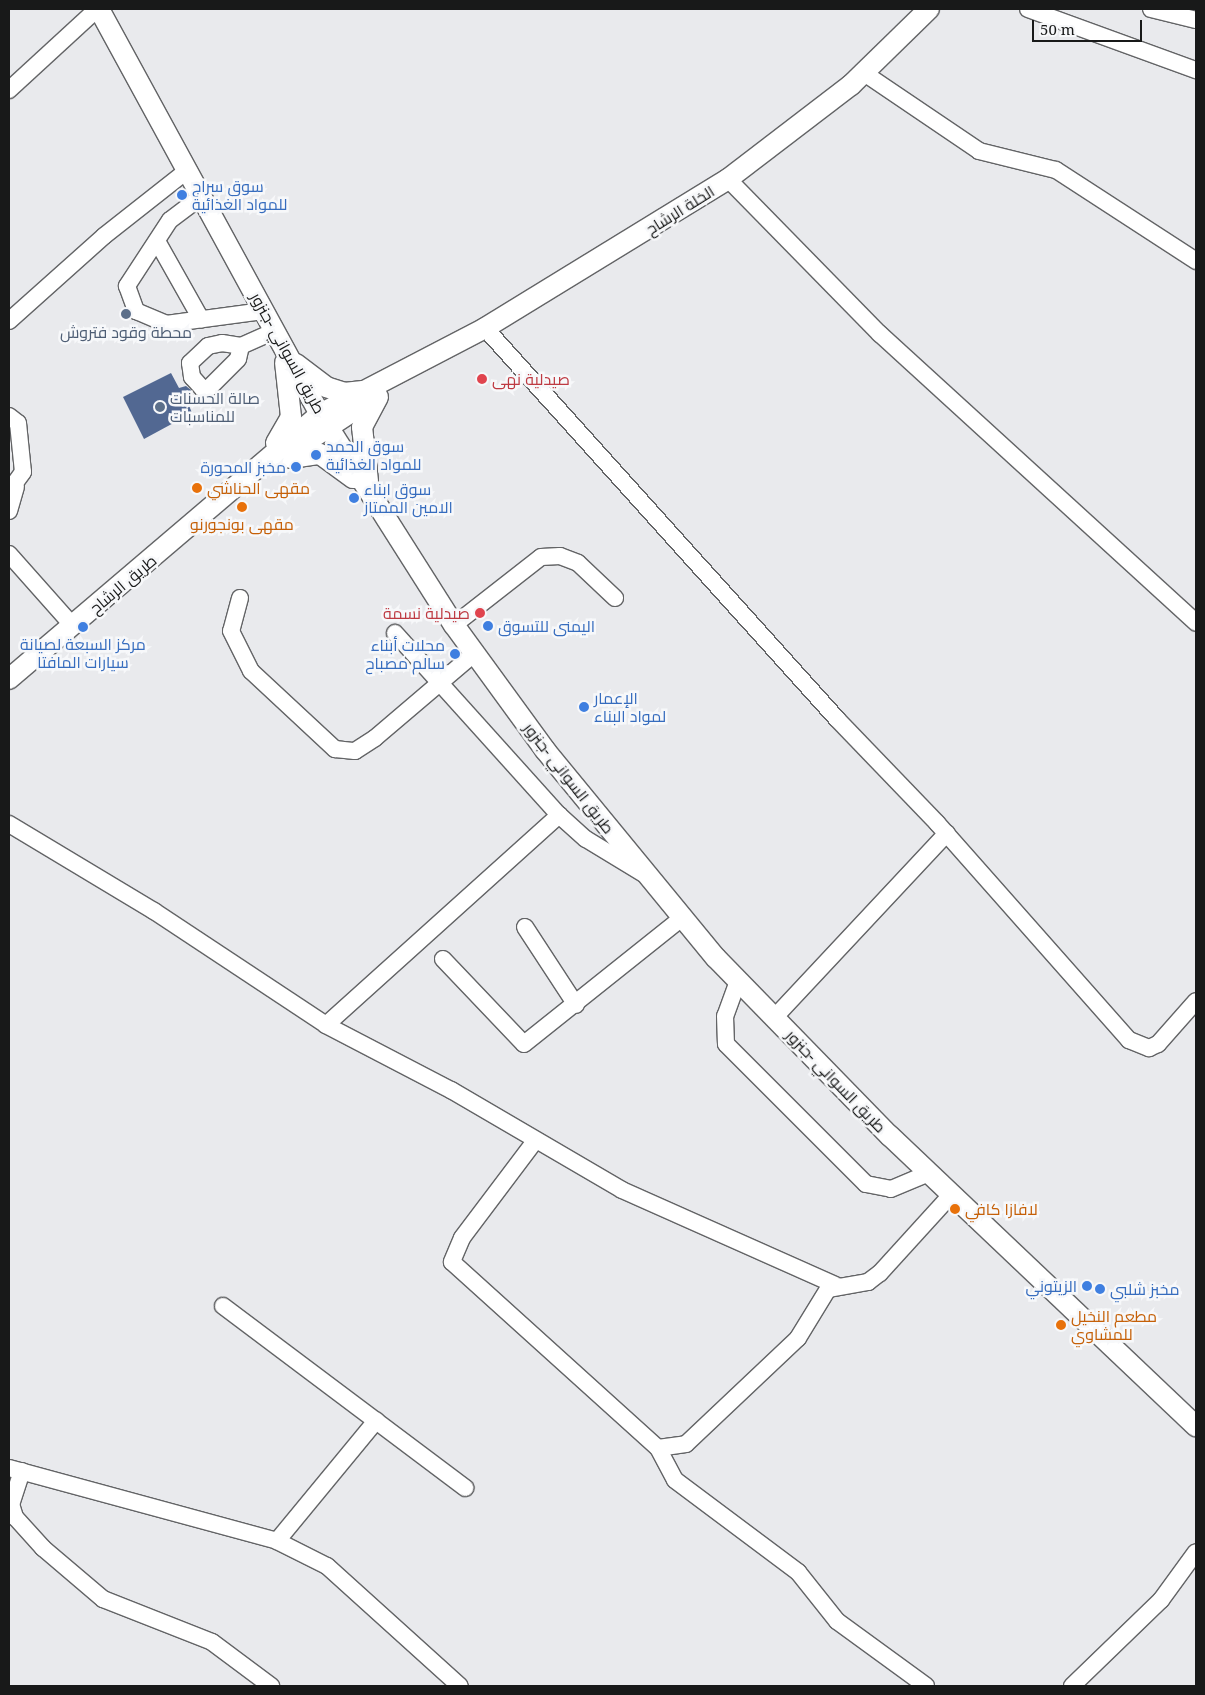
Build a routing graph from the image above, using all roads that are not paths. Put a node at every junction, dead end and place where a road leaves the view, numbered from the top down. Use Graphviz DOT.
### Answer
graph roads {
  1 [pos="98,9"];
  2 [pos="929,9"];
  3 [pos="1028,9"];
  4 [pos="1151,9"];
  5 [pos="1196,20"];
  6 [pos="1196,70"];
  7 [pos="864,73"];
  8 [pos="9,90"];
  9 [pos="188,170"];
  10 [pos="728,179"];
  11 [pos="202,196"];
  12 [pos="157,241"];
  13 [pos="1196,261"];
  14 [pos="263,311"];
  15 [pos="201,319"];
  16 [pos="9,321"];
  17 [pos="485,328"];
  18 [pos="273,332"];
  19 [pos="241,346"];
  20 [pos="285,355"];
  21 [pos="374,392"];
  22 [pos="9,416"];
  23 [pos="325,422"];
  24 [pos="262,466"];
  25 [pos="12,489"];
  26 [pos="374,497"];
  27 [pos="9,510"];
  28 [pos="9,554"];
  29 [pos="240,598"];
  30 [pos="616,598"];
  31 [pos="1196,623"];
  32 [pos="454,625"];
  33 [pos="73,626"];
  34 [pos="394,633"];
  35 [pos="475,653"];
  36 [pos="9,679"];
  37 [pos="442,681"];
  38 [pos="559,815"];
  39 [pos="9,824"];
  40 [pos="947,833"];
  41 [pos="646,875"];
  42 [pos="682,918"];
  43 [pos="526,927"];
  44 [pos="443,959"];
  45 [pos="738,981"];
  46 [pos="1196,1001"];
  47 [pos="576,1005"];
  48 [pos="774,1018"];
  49 [pos="326,1025"];
  50 [pos="535,1141"];
  51 [pos="929,1173"];
  52 [pos="952,1195"];
  53 [pos="835,1285"];
  54 [pos="223,1306"];
  55 [pos="376,1422"];
  56 [pos="1196,1426"];
  57 [pos="658,1448"];
  58 [pos="15,1470"];
  59 [pos="466,1488"];
  60 [pos="277,1541"];
  61 [pos="1196,1552"];
  62 [pos="271,1686"];
  63 [pos="460,1686"];
  64 [pos="926,1686"];
  65 [pos="1072,1686"];
  1 -- 8 [label="street"];
  1 -- 9 [label="main road, طريق السواني -جنزور"];
  2 -- 7 [label="main road, الخلة الرشاح"];
  3 -- 6 [label="street"];
  4 -- 5 [label="street"];
  7 -- 10 [label="main road, الخلة الرشاح"];
  7 -- 13 [label="street"];
  9 -- 11 [label="main road, طريق السواني -جنزور"];
  9 -- 16 [label="street"];
  10 -- 17 [label="main road, الخلة الرشاح"];
  10 -- 31 [label="street"];
  11 -- 12 [label="street"];
  11 -- 14 [label="main road, طريق السواني -جنزور"];
  12 -- 15 [label="street"];
  12 -- 15 [label="street"];
  14 -- 15 [label="street"];
  14 -- 18 [label="main road, طريق السواني -جنزور"];
  17 -- 21 [label="main road, الخلة الرشاح"];
  17 -- 40 [label="street"];
  18 -- 19 [label="street"];
  18 -- 20 [label="main road, طريق السواني -جنزور"];
  20 -- 21 [label="main road"];
  20 -- 23 [label="main road, طريق السواني -جنزور"];
  20 -- 24 [label="main road"];
  21 -- 23 [label="main road, الخلة الرشاح"];
  21 -- 26 [label="main road"];
  22 -- 25 [label="street"];
  23 -- 24 [label="main road, طريق الرشاح"];
  23 -- 26 [label="main road, طريق السواني -جنزور"];
  24 -- 26 [label="main road"];
  24 -- 33 [label="main road, طريق الرشاح"];
  25 -- 27 [label="street"];
  26 -- 32 [label="main road, طريق السواني -جنزور"];
  28 -- 33 [label="street"];
  29 -- 37 [label="street"];
  30 -- 32 [label="street"];
  32 -- 35 [label="main road, طريق السواني -جنزور"];
  33 -- 36 [label="main road, طريق الرشاح"];
  34 -- 37 [label="street"];
  35 -- 37 [label="street"];
  35 -- 41 [label="main road, طريق السواني -جنزور"];
  37 -- 38 [label="street"];
  38 -- 41 [label="street"];
  38 -- 49 [label="street"];
  39 -- 49 [label="street"];
  40 -- 46 [label="street"];
  40 -- 48 [label="street"];
  41 -- 42 [label="main road, طريق السواني -جنزور"];
  42 -- 45 [label="main road, طريق السواني -جنزور"];
  42 -- 47 [label="street"];
  43 -- 47 [label="street"];
  44 -- 47 [label="street"];
  45 -- 48 [label="main road, طريق السواني -جنزور"];
  45 -- 51 [label="street"];
  48 -- 51 [label="main road, طريق السواني -جنزور"];
  49 -- 50 [label="street"];
  50 -- 53 [label="street"];
  50 -- 57 [label="street"];
  51 -- 52 [label="main road, طريق السواني -جنزور"];
  52 -- 53 [label="street"];
  52 -- 56 [label="main road, طريق السواني -جنزور"];
  53 -- 57 [label="street"];
  54 -- 55 [label="street"];
  55 -- 59 [label="street"];
  55 -- 60 [label="street"];
  57 -- 64 [label="street"];
  58 -- 60 [label="street"];
  58 -- 62 [label="street"];
  60 -- 63 [label="street"];
  61 -- 65 [label="street"];
}
